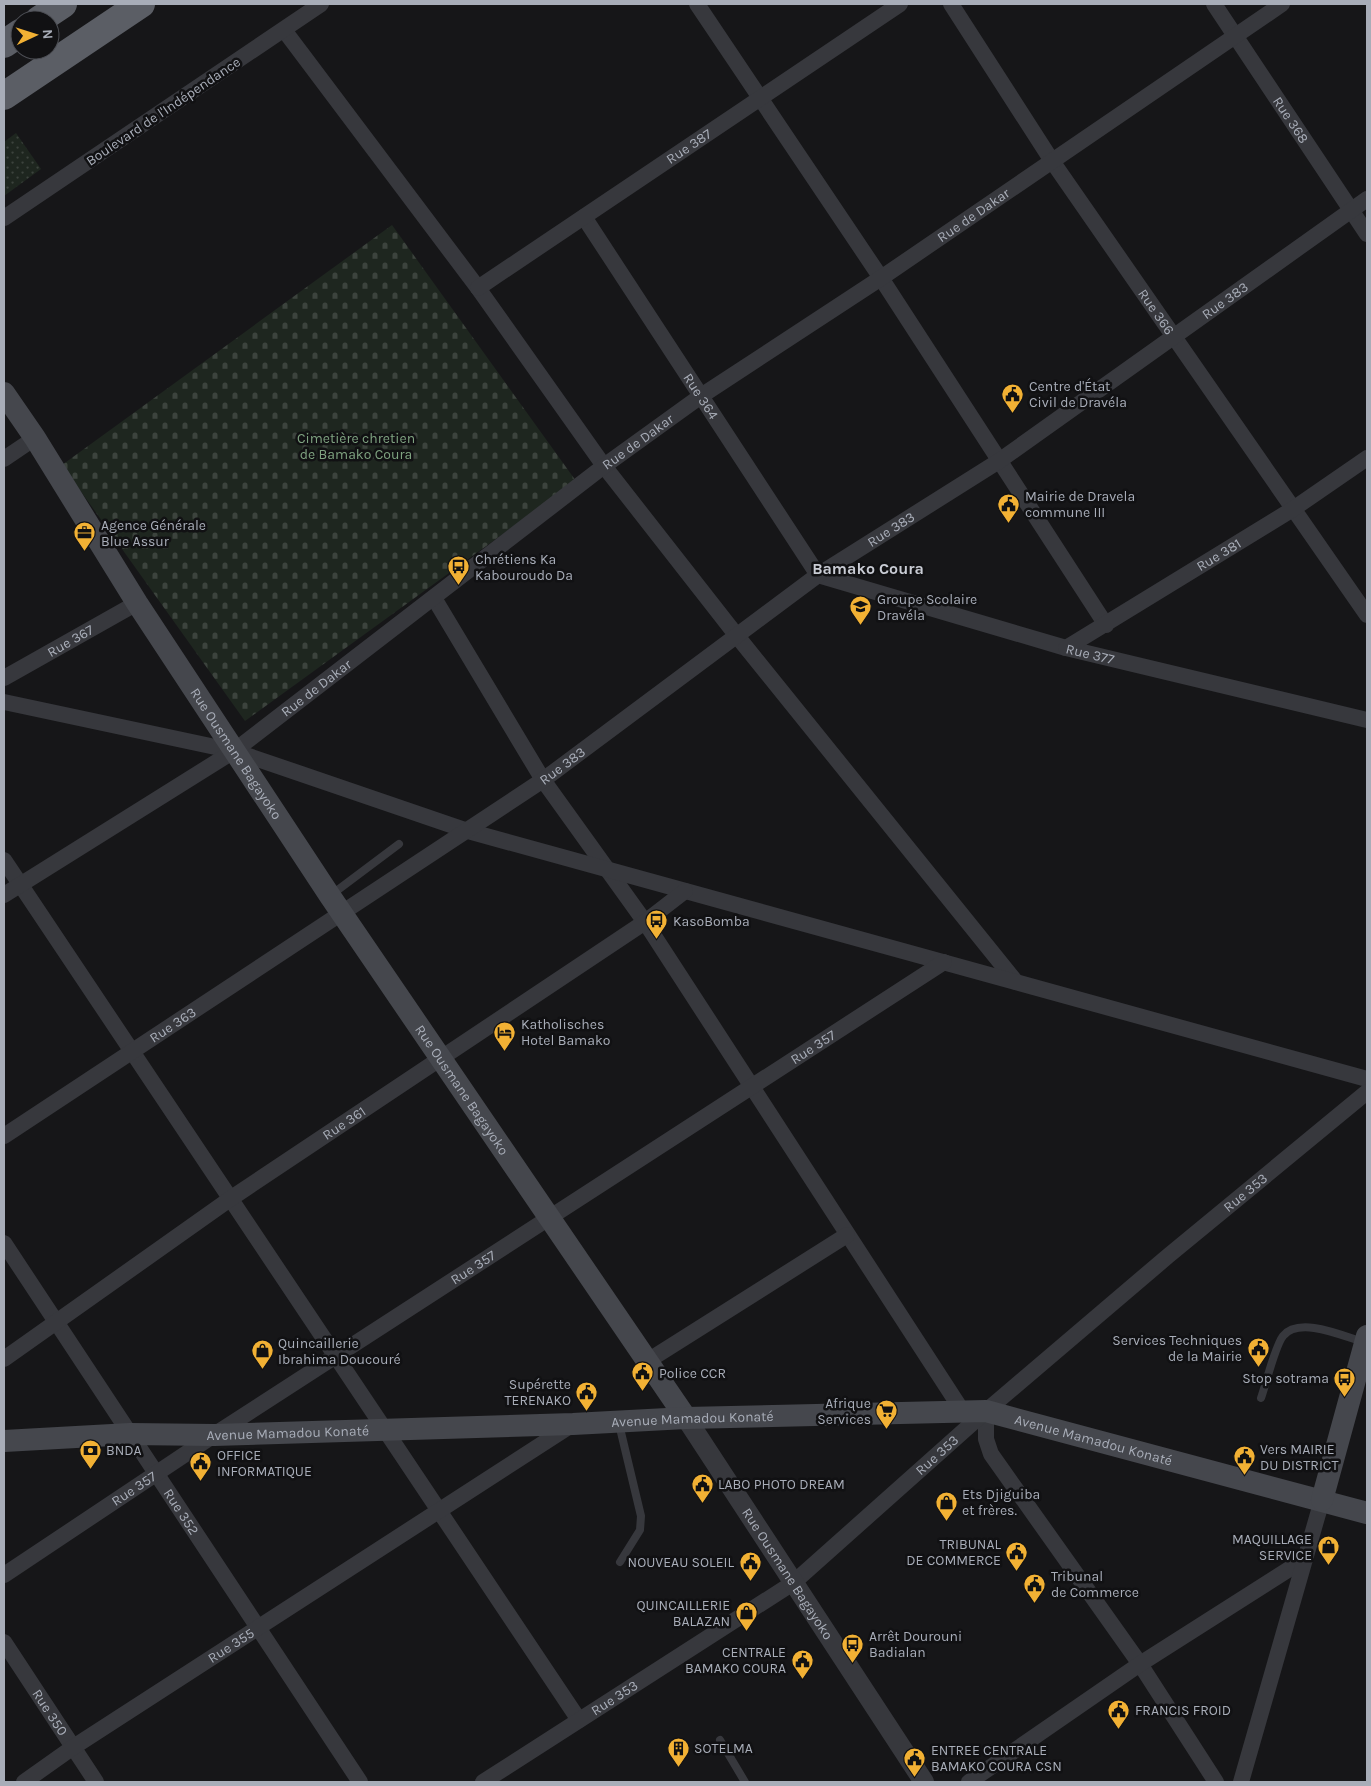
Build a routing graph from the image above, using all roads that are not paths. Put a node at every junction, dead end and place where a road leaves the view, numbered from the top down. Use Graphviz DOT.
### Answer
graph roads {
  1 [pos="141,4"];
  2 [pos="321,4"];
  3 [pos="697,4"];
  4 [pos="900,4"];
  5 [pos="951,4"];
  6 [pos="1214,4"];
  7 [pos="1282,4"];
  8 [pos="284,30"];
  9 [pos="1236,35"];
  10 [pos="4,96"];
  11 [pos="762,97"];
  12 [pos="1052,161"];
  13 [pos="1367,199"];
  14 [pos="1351,210"];
  15 [pos="584,217"];
  16 [pos="4,218"];
  17 [pos="1367,234"];
  18 [pos="881,278"];
  19 [pos="478,288"];
  20 [pos="1176,337"];
  21 [pos="4,393"];
  22 [pos="701,396"];
  23 [pos="35,438"];
  24 [pos="1367,458"];
  25 [pos="4,459"];
  26 [pos="999,461"];
  27 [pos="604,466"];
  28 [pos="1292,509"];
  29 [pos="818,576"];
  30 [pos="434,598"];
  31 [pos="137,603"];
  32 [pos="1367,615"];
  33 [pos="1106,625"];
  34 [pos="737,636"];
  35 [pos="1066,648"];
  36 [pos="4,678"];
  37 [pos="4,702"];
  38 [pos="1367,720"];
  39 [pos="234,751"];
  40 [pos="543,780"];
  41 [pos="468,831"];
  42 [pos="399,844"];
  43 [pos="4,860"];
  44 [pos="607,869"];
  45 [pos="20,884"];
  46 [pos="685,891"];
  47 [pos="4,895"];
  48 [pos="330,896"];
  49 [pos="342,914"];
  50 [pos="645,922"];
  51 [pos="944,962"];
  52 [pos="1016,982"];
  53 [pos="133,1053"];
  54 [pos="441,1057"];
  55 [pos="1367,1078"];
  56 [pos="751,1087"];
  57 [pos="1367,1092"];
  58 [pos="4,1136"];
  59 [pos="230,1199"];
  60 [pos="548,1218"];
  61 [pos="848,1235"];
  62 [pos="4,1243"];
  63 [pos="56,1322"];
  64 [pos="1366,1340"];
  65 [pos="335,1356"];
  66 [pos="4,1359"];
  67 [pos="646,1362"];
  68 [pos="1261,1398"];
  69 [pos="986,1411"];
  70 [pos="963,1412"];
  71 [pos="686,1418"];
  72 [pos="618,1422"];
  73 [pos="573,1424"];
  74 [pos="385,1430"];
  75 [pos="130,1434"];
  76 [pos="214,1435"];
  77 [pos="4,1441"];
  78 [pos="156,1474"];
  79 [pos="1322,1500"];
  80 [pos="439,1511"];
  81 [pos="1367,1513"];
  82 [pos="1305,1559"];
  83 [pos="620,1562"];
  84 [pos="4,1575"];
  85 [pos="793,1583"];
  86 [pos="258,1628"];
  87 [pos="4,1642"];
  88 [pos="1140,1664"];
  89 [pos="579,1720"];
  90 [pos="720,1740"];
  91 [pos="72,1748"];
  92 [pos="24,1782"];
  93 [pos="96,1782"];
  94 [pos="360,1782"];
  95 [pos="483,1782"];
  96 [pos="745,1782"];
  97 [pos="924,1782"];
  98 [pos="970,1782"];
  99 [pos="1216,1782"];
  100 [pos="1241,1782"];
  1 -- 10 [label="highway"];
  2 -- 8 [label="street, Boulevard de l'Indépendance"];
  3 -- 11 [label="street"];
  4 -- 11 [label="street, Rue 387"];
  5 -- 12 [label="street, Rue 366"];
  6 -- 9 [label="street, Rue 368"];
  7 -- 9 [label="street, Rue de Dakar"];
  8 -- 16 [label="street, Boulevard de l'Indépendance"];
  8 -- 19 [label="street"];
  9 -- 12 [label="street, Rue de Dakar"];
  9 -- 14 [label="street, Rue 368"];
  11 -- 15 [label="street, Rue 387"];
  11 -- 18 [label="street"];
  12 -- 18 [label="street, Rue de Dakar"];
  12 -- 20 [label="street, Rue 366"];
  13 -- 14 [label="street, Rue 383"];
  14 -- 17 [label="street, Rue 368"];
  14 -- 20 [label="street, Rue 383"];
  15 -- 19 [label="street, Rue 387"];
  15 -- 22 [label="street, Rue 364"];
  18 -- 22 [label="street, Rue de Dakar"];
  18 -- 26 [label="street"];
  19 -- 27 [label="street"];
  20 -- 26 [label="street, Rue 383"];
  20 -- 28 [label="street, Rue 366"];
  21 -- 23 [label="main road, Rue Ousmane Bagayoko"];
  22 -- 27 [label="street, Rue de Dakar"];
  22 -- 29 [label="street, Rue 364"];
  23 -- 25 [label="street"];
  23 -- 31 [label="main road, Rue Ousmane Bagayoko"];
  24 -- 28 [label="street, Rue 381"];
  26 -- 29 [label="street, Rue 383"];
  26 -- 33 [label="street"];
  27 -- 30 [label="street, Rue de Dakar"];
  27 -- 34 [label="street"];
  28 -- 32 [label="street, Rue 366"];
  28 -- 33 [label="street, Rue 381"];
  29 -- 34 [label="street, Rue 383"];
  29 -- 35 [label="street, Rue 377"];
  30 -- 39 [label="street, Rue de Dakar"];
  30 -- 40 [label="street"];
  31 -- 36 [label="street, Rue 367"];
  31 -- 39 [label="main road, Rue Ousmane Bagayoko"];
  33 -- 35 [label="street, Rue 381"];
  34 -- 40 [label="street, Rue 383"];
  34 -- 52 [label="street"];
  35 -- 38 [label="street, Rue 377"];
  37 -- 39 [label="street"];
  39 -- 41 [label="street"];
  39 -- 45 [label="street, Rue de Dakar"];
  39 -- 48 [label="main road, Rue Ousmane Bagayoko"];
  40 -- 41 [label="street, Rue 383"];
  40 -- 44 [label="street"];
  41 -- 44 [label="street"];
  41 -- 49 [label="street, Rue 383"];
  42 -- 48 [label="lane"];
  43 -- 45 [label="street"];
  44 -- 46 [label="street"];
  44 -- 50 [label="street"];
  45 -- 47 [label="street, Rue de Dakar"];
  45 -- 53 [label="street"];
  46 -- 50 [label="street, Rue 361"];
  46 -- 51 [label="street"];
  48 -- 49 [label="main road, Rue Ousmane Bagayoko"];
  49 -- 53 [label="street, Rue 363"];
  49 -- 54 [label="main road, Rue Ousmane Bagayoko"];
  50 -- 54 [label="street, Rue 361"];
  50 -- 56 [label="street"];
  51 -- 52 [label="street"];
  51 -- 56 [label="street, Rue 357"];
  52 -- 55 [label="street"];
  53 -- 58 [label="street, Rue 363"];
  53 -- 59 [label="street"];
  54 -- 59 [label="street, Rue 361"];
  54 -- 60 [label="main road, Rue Ousmane Bagayoko"];
  56 -- 60 [label="street, Rue 357"];
  56 -- 61 [label="street"];
  57 -- 69 [label="street, Rue 353"];
  59 -- 63 [label="street, Rue 361"];
  59 -- 65 [label="street"];
  60 -- 65 [label="street, Rue 357"];
  60 -- 67 [label="main road, Rue Ousmane Bagayoko"];
  61 -- 67 [label="street"];
  61 -- 70 [label="street"];
  62 -- 63 [label="street, Rue 352"];
  63 -- 66 [label="street, Rue 361"];
  63 -- 75 [label="street, Rue 352"];
  64 -- 68 [label="lane"];
  64 -- 79 [label="main road"];
  65 -- 74 [label="street"];
  65 -- 76 [label="street, Rue 357"];
  67 -- 71 [label="main road, Rue Ousmane Bagayoko"];
  69 -- 70 [label="main road, Avenue Mamadou Konaté"];
  69 -- 79 [label="main road, Avenue Mamadou Konaté"];
  69 -- 85 [label="street, Rue 353"];
  69 -- 88 [label="street"];
  70 -- 71 [label="main road, Avenue Mamadou Konaté"];
  71 -- 72 [label="main road, Avenue Mamadou Konaté"];
  71 -- 85 [label="street, Rue Ousmane Bagayoko"];
  72 -- 73 [label="main road, Avenue Mamadou Konaté"];
  72 -- 83 [label="lane"];
  73 -- 74 [label="main road, Avenue Mamadou Konaté"];
  73 -- 80 [label="street, Rue 355"];
  74 -- 76 [label="main road, Avenue Mamadou Konaté"];
  74 -- 80 [label="street"];
  75 -- 76 [label="main road, Avenue Mamadou Konaté"];
  75 -- 77 [label="main road, Avenue Mamadou Konaté"];
  75 -- 78 [label="street, Rue 352"];
  76 -- 78 [label="street, Rue 357"];
  78 -- 84 [label="street, Rue 357"];
  78 -- 86 [label="street, Rue 352"];
  79 -- 81 [label="main road, Avenue Mamadou Konaté"];
  79 -- 82 [label="street"];
  80 -- 86 [label="street, Rue 355"];
  80 -- 89 [label="street"];
  82 -- 88 [label="street"];
  82 -- 100 [label="street"];
  85 -- 89 [label="street, Rue 353"];
  85 -- 97 [label="street, Rue Ousmane Bagayoko"];
  86 -- 91 [label="street, Rue 355"];
  86 -- 94 [label="street, Rue 352"];
  87 -- 91 [label="street, Rue 350"];
  88 -- 98 [label="street"];
  88 -- 99 [label="street"];
  89 -- 95 [label="street, Rue 353"];
  90 -- 96 [label="lane"];
  91 -- 92 [label="street, Rue 355"];
  91 -- 93 [label="street, Rue 350"];
}
